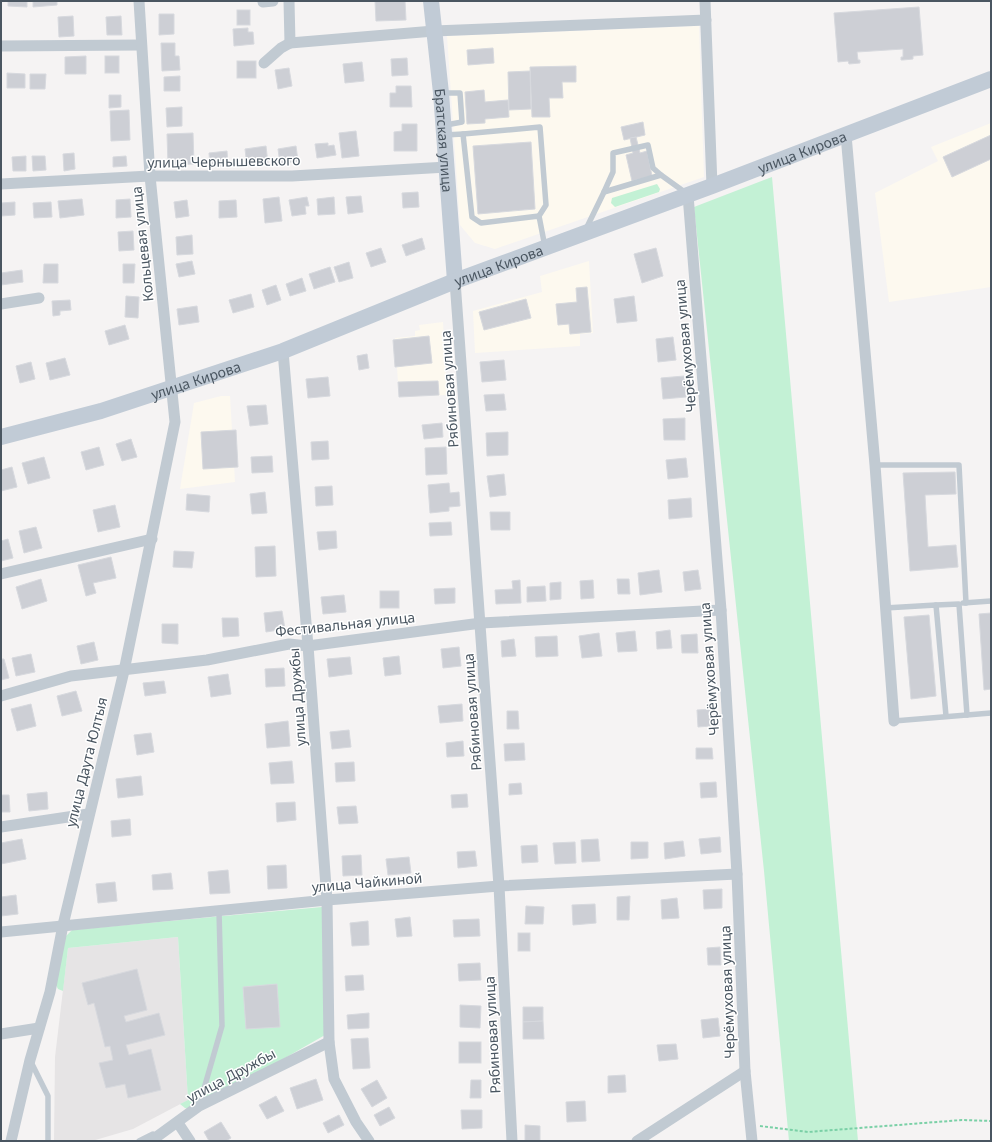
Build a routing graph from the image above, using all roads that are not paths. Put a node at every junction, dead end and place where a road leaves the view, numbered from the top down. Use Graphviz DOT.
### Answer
graph roads {
  1 [pos="139,1"];
  2 [pos="431,1"];
  3 [pos="705,1"];
  4 [pos="286,2"];
  5 [pos="706,20"];
  6 [pos="434,31"];
  7 [pos="290,43"];
  8 [pos="141,45"];
  9 [pos="1,46"];
  10 [pos="264,63"];
  11 [pos="991,79"];
  12 [pos="444,130"];
  13 [pos="463,134"];
  14 [pos="846,135"];
  15 [pos="447,167"];
  16 [pos="661,175"];
  17 [pos="150,176"];
  18 [pos="1,184"];
  19 [pos="712,186"];
  20 [pos="604,192"];
  21 [pos="688,195"];
  22 [pos="539,216"];
  23 [pos="584,233"];
  24 [pos="545,247"];
  25 [pos="456,281"];
  26 [pos="39,298"];
  27 [pos="1,304"];
  28 [pos="283,351"];
  29 [pos="172,388"];
  30 [pos="1,437"];
  31 [pos="875,465"];
  32 [pos="152,539"];
  33 [pos="1,574"];
  34 [pos="991,600"];
  35 [pos="966,603"];
  36 [pos="959,604"];
  37 [pos="936,605"];
  38 [pos="885,608"];
  39 [pos="721,610"];
  40 [pos="481,623"];
  41 [pos="308,646"];
  42 [pos="124,671"];
  43 [pos="1,696"];
  44 [pos="991,713"];
  45 [pos="967,715"];
  46 [pos="946,716"];
  47 [pos="894,721"];
  48 [pos="88,814"];
  49 [pos="1,827"];
  50 [pos="737,874"];
  51 [pos="499,886"];
  52 [pos="327,900"];
  53 [pos="219,911"];
  54 [pos="63,925"];
  55 [pos="1,932"];
  56 [pos="39,1028"];
  57 [pos="1,1034"];
  58 [pos="329,1042"];
  59 [pos="30,1060"];
  60 [pos="745,1071"];
  61 [pos="199,1106"];
  62 [pos="178,1122"];
  63 [pos="11,1141"];
  64 [pos="48,1141"];
  65 [pos="139,1141"];
  66 [pos="151,1141"];
  67 [pos="190,1141"];
  68 [pos="369,1141"];
  69 [pos="512,1141"];
  70 [pos="637,1141"];
  71 [pos="752,1141"];
  1 -- 8 [label="street, Кольцевая улица"];
  2 -- 6 [label="main road, Братская улица"];
  3 -- 5 [label="street"];
  4 -- 7 [label="street"];
  5 -- 6 [label="street"];
  5 -- 19 [label="street"];
  6 -- 7 [label="street"];
  6 -- 12 [label="main road, Братская улица"];
  7 -- 10 [label="street"];
  8 -- 9 [label="street"];
  8 -- 17 [label="street, Кольцевая улица"];
  11 -- 14 [label="main road, улица Кирова"];
  12 -- 13 [label="lane"];
  12 -- 15 [label="main road, Братская улица"];
  13 -- 22 [label="lane"];
  13 -- 22 [label="lane"];
  14 -- 19 [label="main road, улица Кирова"];
  14 -- 31 [label="street"];
  15 -- 17 [label="street, улица Чернышевского"];
  15 -- 25 [label="main road, Братская улица"];
  16 -- 20 [label="lane"];
  16 -- 20 [label="lane"];
  16 -- 21 [label="lane"];
  17 -- 18 [label="street, улица Чернышевского"];
  17 -- 29 [label="street, Кольцевая улица"];
  19 -- 21 [label="main road, улица Кирова"];
  20 -- 23 [label="lane"];
  21 -- 23 [label="main road, улица Кирова"];
  21 -- 39 [label="street, Черёмуховая улица"];
  22 -- 24 [label="lane"];
  23 -- 24 [label="main road, улица Кирова"];
  24 -- 25 [label="main road, улица Кирова"];
  25 -- 28 [label="main road, улица Кирова"];
  25 -- 40 [label="street, Рябиновая улица"];
  26 -- 27 [label="street"];
  28 -- 29 [label="main road, улица Кирова"];
  28 -- 41 [label="street, улица Дружбы"];
  29 -- 30 [label="main road, улица Кирова"];
  29 -- 32 [label="street, улица Даута Юлтыя"];
  31 -- 35 [label="lane"];
  31 -- 38 [label="street"];
  32 -- 33 [label="street"];
  32 -- 42 [label="street, улица Даута Юлтыя"];
  34 -- 35 [label="lane"];
  35 -- 36 [label="lane"];
  36 -- 37 [label="lane"];
  36 -- 45 [label="lane"];
  37 -- 38 [label="lane"];
  37 -- 46 [label="lane"];
  38 -- 47 [label="street"];
  39 -- 40 [label="street, Фестивальная улица"];
  39 -- 50 [label="street, Черёмуховая улица"];
  40 -- 41 [label="street, Фестивальная улица"];
  40 -- 51 [label="street, Рябиновая улица"];
  41 -- 42 [label="street, Фестивальная улица"];
  41 -- 52 [label="street, улица Дружбы"];
  42 -- 43 [label="street, Фестивальная улица"];
  42 -- 48 [label="street, улица Даута Юлтыя"];
  44 -- 45 [label="lane"];
  45 -- 46 [label="lane"];
  46 -- 47 [label="lane"];
  48 -- 49 [label="street"];
  48 -- 54 [label="street, улица Даута Юлтыя"];
  50 -- 51 [label="street, улица Чайкиной"];
  50 -- 60 [label="street, Черёмуховая улица"];
  51 -- 52 [label="street, улица Чайкиной"];
  51 -- 69 [label="street, Рябиновая улица"];
  52 -- 53 [label="street, улица Чайкиной"];
  52 -- 58 [label="street, улица Дружбы"];
  53 -- 54 [label="street, улица Чайкиной"];
  53 -- 61 [label="lane"];
  54 -- 55 [label="street, улица Чайкиной"];
  54 -- 56 [label="street, улица Даута Юлтыя"];
  56 -- 57 [label="street"];
  56 -- 59 [label="street, улица Даута Юлтыя"];
  58 -- 61 [label="street, улица Дружбы"];
  58 -- 68 [label="street, улица Дружбы"];
  59 -- 63 [label="street, улица Даута Юлтыя"];
  59 -- 64 [label="lane"];
  60 -- 70 [label="street"];
  60 -- 71 [label="street, Черёмуховая улица"];
  61 -- 62 [label="street, улица Дружбы"];
  62 -- 65 [label="lane"];
  62 -- 66 [label="street, улица Дружбы"];
  62 -- 67 [label="street"];
}
